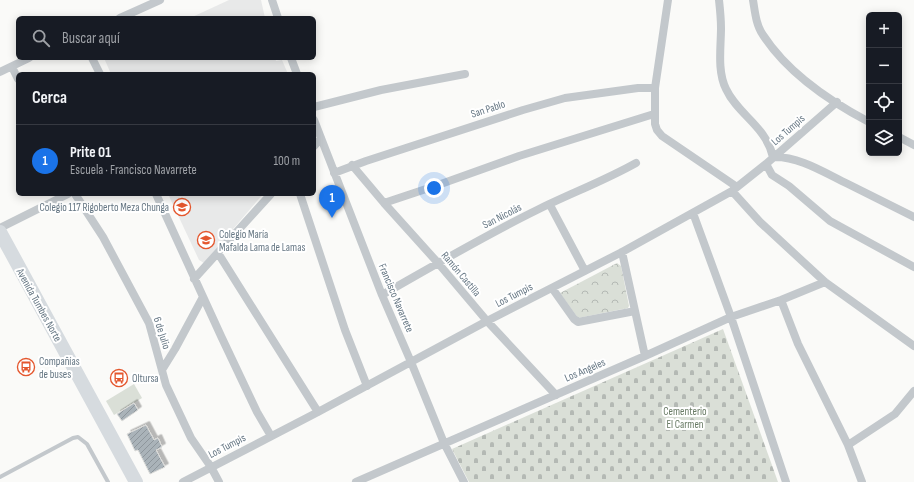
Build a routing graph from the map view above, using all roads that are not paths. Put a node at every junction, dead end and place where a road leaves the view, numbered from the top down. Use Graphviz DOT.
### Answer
graph roads {
  1 [pos="160,0"];
  2 [pos="272,0"];
  3 [pos="668,0"];
  4 [pos="719,0"];
  5 [pos="754,0"];
  6 [pos="124,16"];
  7 [pos="277,16"];
  8 [pos="24,60"];
  9 [pos="93,60"];
  10 [pos="292,60"];
  11 [pos="12,67"];
  12 [pos="0,72"];
  13 [pos="99,72"];
  14 [pos="296,72"];
  15 [pos="465,74"];
  16 [pos="16,76"];
  17 [pos="654,88"];
  18 [pos="837,102"];
  19 [pos="316,106"];
  20 [pos="654,114"];
  21 [pos="866,120"];
  22 [pos="316,125"];
  23 [pos="321,138"];
  24 [pos="902,139"];
  25 [pos="316,144"];
  26 [pos="914,145"];
  27 [pos="773,157"];
  28 [pos="636,164"];
  29 [pos="766,164"];
  30 [pos="352,165"];
  31 [pos="334,173"];
  32 [pos="735,189"];
  33 [pos="64,196"];
  34 [pos="76,196"];
  35 [pos="157,196"];
  36 [pos="269,196"];
  37 [pos="301,196"];
  38 [pos="384,203"];
  39 [pos="550,205"];
  40 [pos="693,213"];
  41 [pos="914,217"];
  42 [pos="0,228"];
  43 [pos="0,232"];
  44 [pos="622,252"];
  45 [pos="0,253"];
  46 [pos="218,253"];
  47 [pos="438,264"];
  48 [pos="914,267"];
  49 [pos="585,271"];
  50 [pos="194,279"];
  51 [pos="825,282"];
  52 [pos="552,288"];
  53 [pos="382,296"];
  54 [pos="204,297"];
  55 [pos="781,300"];
  56 [pos="635,311"];
  57 [pos="731,317"];
  58 [pos="487,322"];
  59 [pos="914,346"];
  60 [pos="645,356"];
  61 [pos="411,362"];
  62 [pos="162,370"];
  63 [pos="367,386"];
  64 [pos="914,391"];
  65 [pos="556,395"];
  66 [pos="318,412"];
  67 [pos="271,436"];
  68 [pos="444,443"];
  69 [pos="848,445"];
  70 [pos="211,467"];
  71 [pos="0,478"];
  72 [pos="108,482"];
  73 [pos="126,482"];
  74 [pos="136,482"];
  75 [pos="183,482"];
  76 [pos="219,482"];
  77 [pos="356,482"];
  78 [pos="464,482"];
  79 [pos="786,482"];
  80 [pos="862,482"];
  1 -- 6 [label="street"];
  2 -- 7 [label="street"];
  3 -- 17 [label="street"];
  4 -- 27 [label="street"];
  5 -- 18 [label="street"];
  8 -- 11 [label="street"];
  9 -- 13 [label="street"];
  10 -- 14 [label="street"];
  11 -- 12 [label="street"];
  11 -- 16 [label="street"];
  15 -- 19 [label="street"];
  17 -- 20 [label="street"];
  17 -- 30 [label="street, San Pablo"];
  18 -- 21 [label="street"];
  18 -- 27 [label="street, Los Tumpis"];
  20 -- 32 [label="street"];
  20 -- 38 [label="street"];
  22 -- 23 [label="street, Francisco Navarrete"];
  23 -- 25 [label="street"];
  23 -- 31 [label="street, Francisco Navarrete"];
  24 -- 26 [label="street"];
  27 -- 29 [label="street, Los Tumpis"];
  27 -- 41 [label="street"];
  28 -- 39 [label="street, San Nicolás"];
  29 -- 32 [label="street, Los Tumpis"];
  29 -- 48 [label="street"];
  30 -- 31 [label="street, San Pablo"];
  30 -- 38 [label="street, Ramón Castilla"];
  31 -- 53 [label="street, Francisco Navarrete"];
  32 -- 40 [label="street, Los Tumpis"];
  32 -- 51 [label="street"];
  33 -- 42 [label="street"];
  34 -- 62 [label="street, 6 de Julio"];
  35 -- 50 [label="street"];
  36 -- 46 [label="street"];
  37 -- 63 [label="street"];
  38 -- 47 [label="street, Ramón Castilla"];
  39 -- 47 [label="street, San Nicolás"];
  39 -- 49 [label="street"];
  40 -- 44 [label="street, Los Tumpis"];
  40 -- 57 [label="street"];
  43 -- 74 [label="highway, Avenida Tumbes Norte"];
  44 -- 49 [label="street, Los Tumpis"];
  44 -- 56 [label="street"];
  45 -- 73 [label="highway, Avenida Tumbes Norte"];
  46 -- 50 [label="street"];
  46 -- 66 [label="street"];
  47 -- 53 [label="street, San Nicolás"];
  47 -- 58 [label="street, Ramón Castilla"];
  49 -- 52 [label="street, Los Tumpis"];
  50 -- 54 [label="street"];
  51 -- 55 [label="street, Los Angeles"];
  51 -- 59 [label="street"];
  52 -- 56 [label="street"];
  52 -- 58 [label="street, Los Tumpis"];
  53 -- 61 [label="street, Francisco Navarrete"];
  54 -- 62 [label="street"];
  54 -- 67 [label="street"];
  55 -- 57 [label="street, Los Angeles"];
  55 -- 69 [label="street"];
  56 -- 60 [label="street"];
  57 -- 60 [label="street, Los Angeles"];
  57 -- 79 [label="street"];
  58 -- 61 [label="street, Los Tumpis"];
  58 -- 65 [label="street, Ramón Castilla"];
  60 -- 65 [label="street, Los Angeles"];
  61 -- 63 [label="street, Los Tumpis"];
  61 -- 68 [label="street, Francisco Navarrete"];
  62 -- 70 [label="street, 6 de Julio"];
  63 -- 66 [label="street, Los Tumpis"];
  64 -- 69 [label="street"];
  65 -- 68 [label="street, Los Angeles"];
  66 -- 67 [label="street, Los Tumpis"];
  67 -- 70 [label="street, Los Tumpis"];
  68 -- 77 [label="street, Los Angeles"];
  68 -- 78 [label="street, Francisco Navarrete"];
  69 -- 80 [label="street"];
  70 -- 75 [label="street, Los Tumpis"];
  70 -- 76 [label="street, 6 de Julio"];
  71 -- 72 [label="lane"];
}
